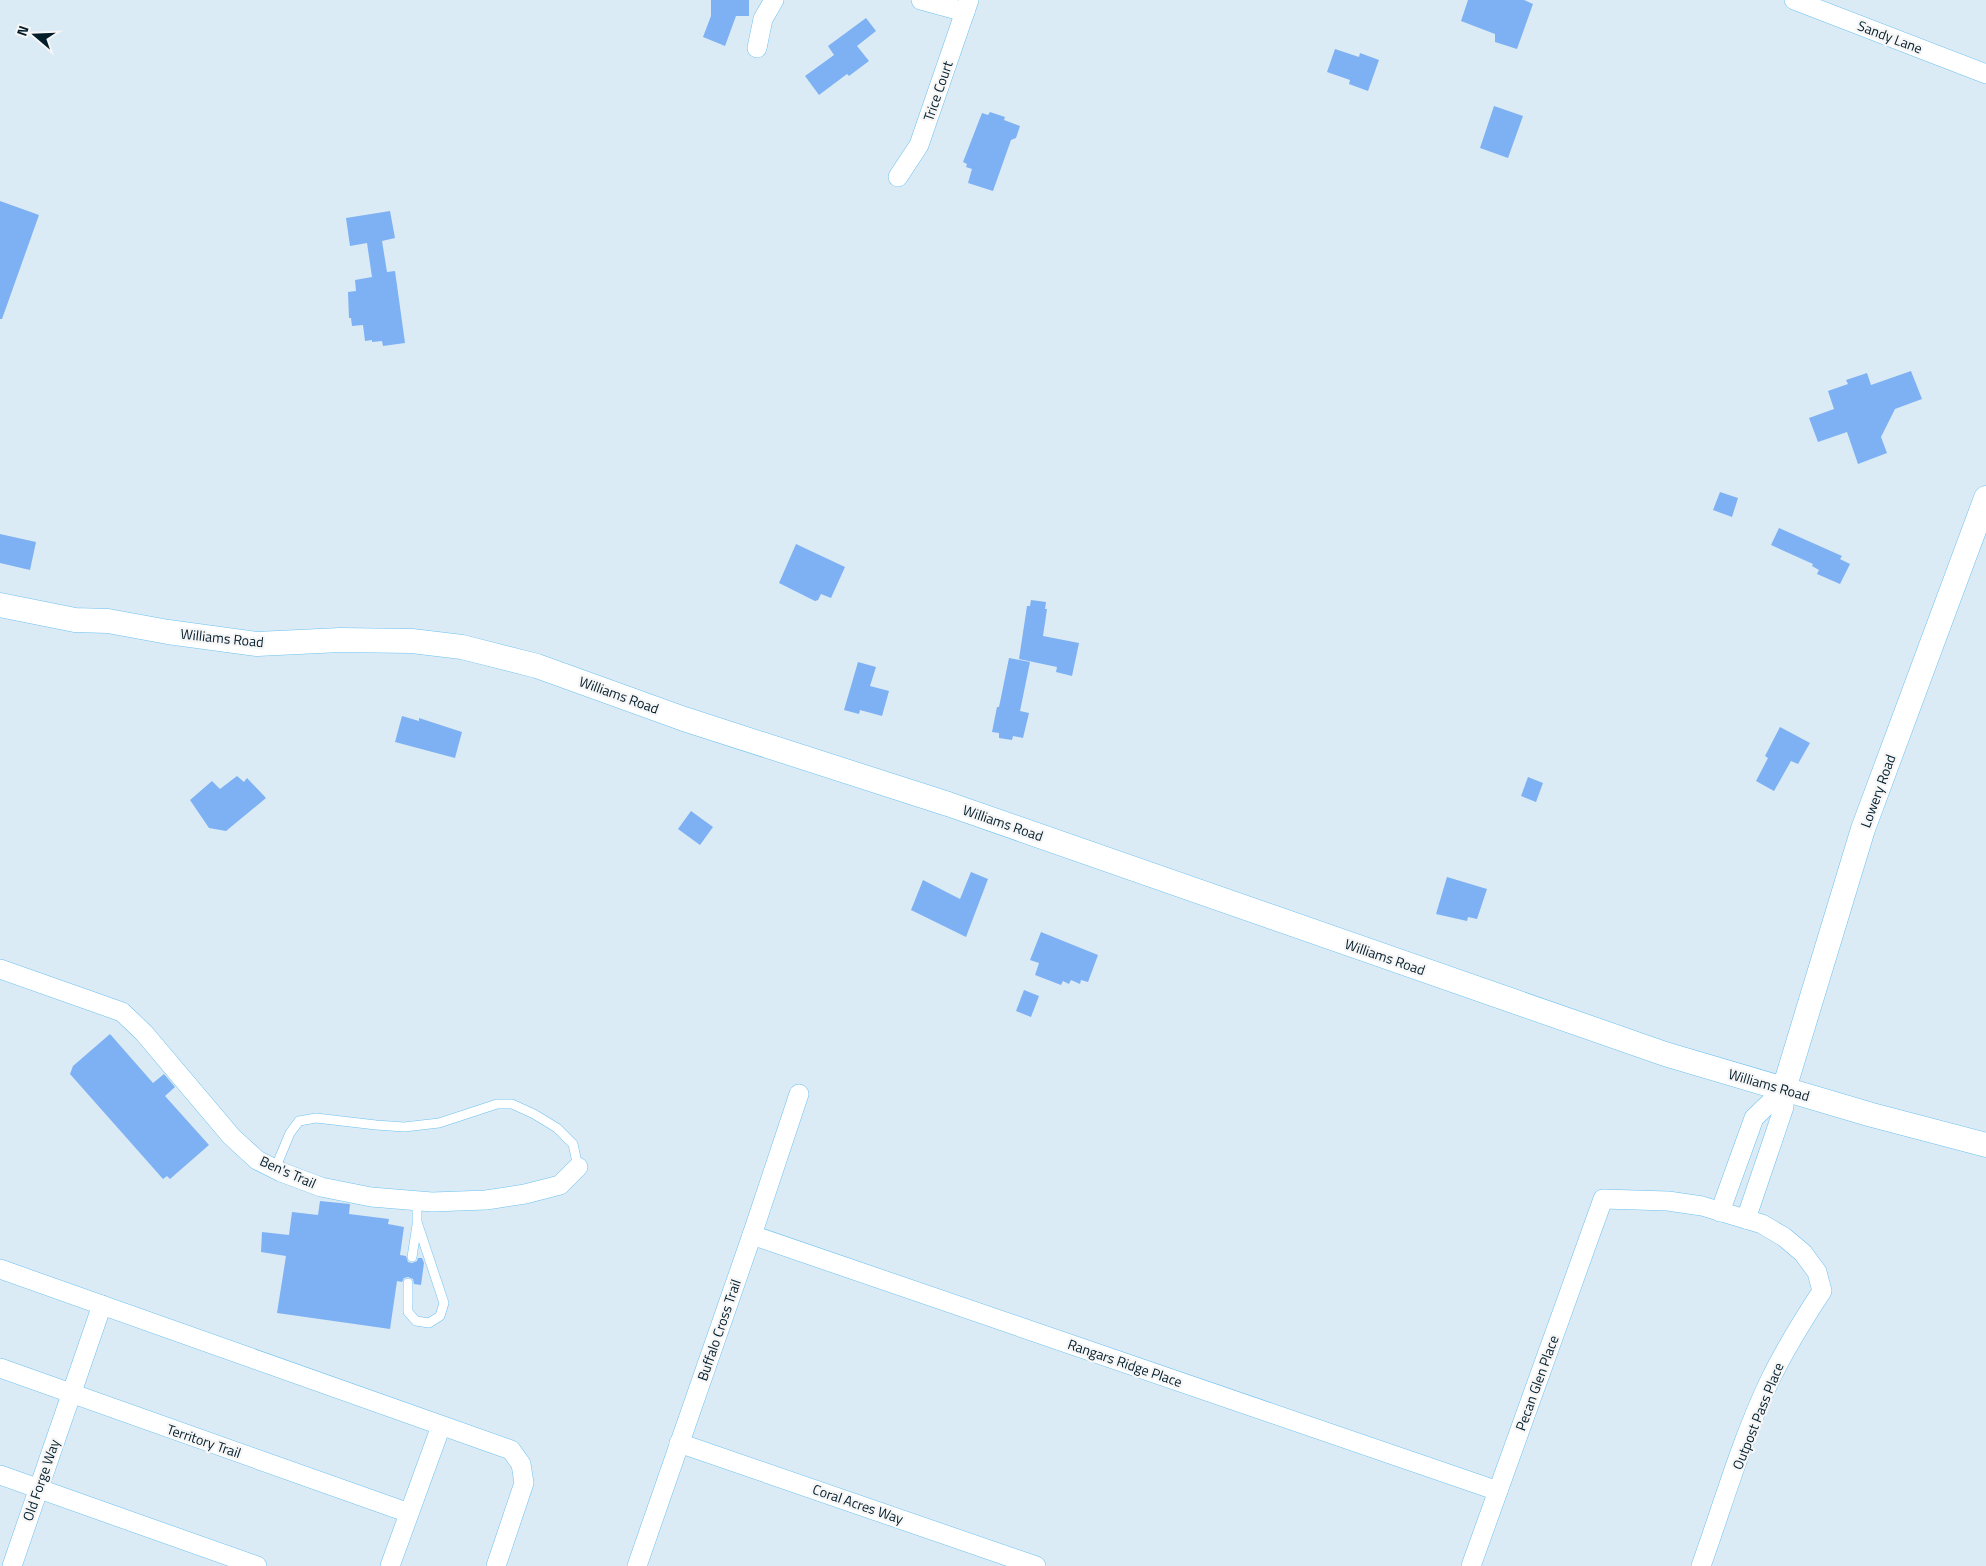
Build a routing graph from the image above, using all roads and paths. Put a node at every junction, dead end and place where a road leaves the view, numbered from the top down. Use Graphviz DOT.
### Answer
graph roads {
  1 [pos="774,0"];
  2 [pos="921,0"];
  3 [pos="1794,0"];
  4 [pos="967,6"];
  5 [pos="757,48"];
  6 [pos="1986,74"];
  7 [pos="898,177"];
  8 [pos="1986,498"];
  9 [pos="0,605"];
  10 [pos="0,969"];
  11 [pos="1784,1089"];
  12 [pos="799,1094"];
  13 [pos="1986,1145"];
  14 [pos="578,1168"];
  15 [pos="274,1169"];
  16 [pos="417,1201"];
  17 [pos="1720,1212"];
  18 [pos="1746,1219"];
  19 [pos="417,1222"];
  20 [pos="752,1235"];
  21 [pos="412,1257"];
  22 [pos="0,1269"];
  23 [pos="408,1283"];
  24 [pos="102,1305"];
  25 [pos="0,1368"];
  26 [pos="71,1393"];
  27 [pos="441,1426"];
  28 [pos="679,1443"];
  29 [pos="0,1475"];
  30 [pos="38,1489"];
  31 [pos="1498,1491"];
  32 [pos="409,1513"];
  33 [pos="1003,1561"];
  34 [pos="12,1566"];
  35 [pos="257,1566"];
  36 [pos="390,1566"];
  37 [pos="496,1566"];
  38 [pos="637,1566"];
  39 [pos="1036,1566"];
  40 [pos="1471,1566"];
  41 [pos="1701,1566"];
  1 -- 5 [label="street"];
  2 -- 4 [label="street"];
  3 -- 6 [label="street, Sandy Lane"];
  4 -- 7 [label="street, Trice Court"];
  8 -- 11 [label="street, Lowery Road"];
  9 -- 11 [label="street, Williams Road"];
  10 -- 15 [label="street, Ben's Trail"];
  11 -- 13 [label="street, Williams Road"];
  11 -- 17 [label="street, Lowery Road"];
  11 -- 18 [label="street, Lowery Road"];
  12 -- 20 [label="street, Buffalo Cross Trail"];
  14 -- 15 [label="lane"];
  14 -- 16 [label="street, Ben's Trail"];
  15 -- 16 [label="street, Ben's Trail"];
  16 -- 19 [label="lane"];
  17 -- 18 [label="street"];
  17 -- 31 [label="street, Pecan Glen Place"];
  18 -- 41 [label="street, Outpost Pass Place"];
  19 -- 21 [label="lane"];
  19 -- 23 [label="lane"];
  20 -- 28 [label="street, Buffalo Cross Trail"];
  20 -- 31 [label="street, Rangars Ridge Place"];
  22 -- 24 [label="street"];
  24 -- 26 [label="street, Old Forge Way"];
  24 -- 27 [label="street"];
  25 -- 26 [label="street, Territory Trail"];
  26 -- 30 [label="street, Old Forge Way"];
  26 -- 32 [label="street, Territory Trail"];
  27 -- 32 [label="street"];
  27 -- 37 [label="street"];
  28 -- 33 [label="street, Coral Acres Way"];
  28 -- 38 [label="street, Buffalo Cross Trail"];
  29 -- 30 [label="street"];
  30 -- 34 [label="street, Old Forge Way"];
  30 -- 35 [label="street"];
  31 -- 40 [label="street, Pecan Glen Place"];
  32 -- 36 [label="street"];
  33 -- 39 [label="street, Coral Acres Way"];
}
